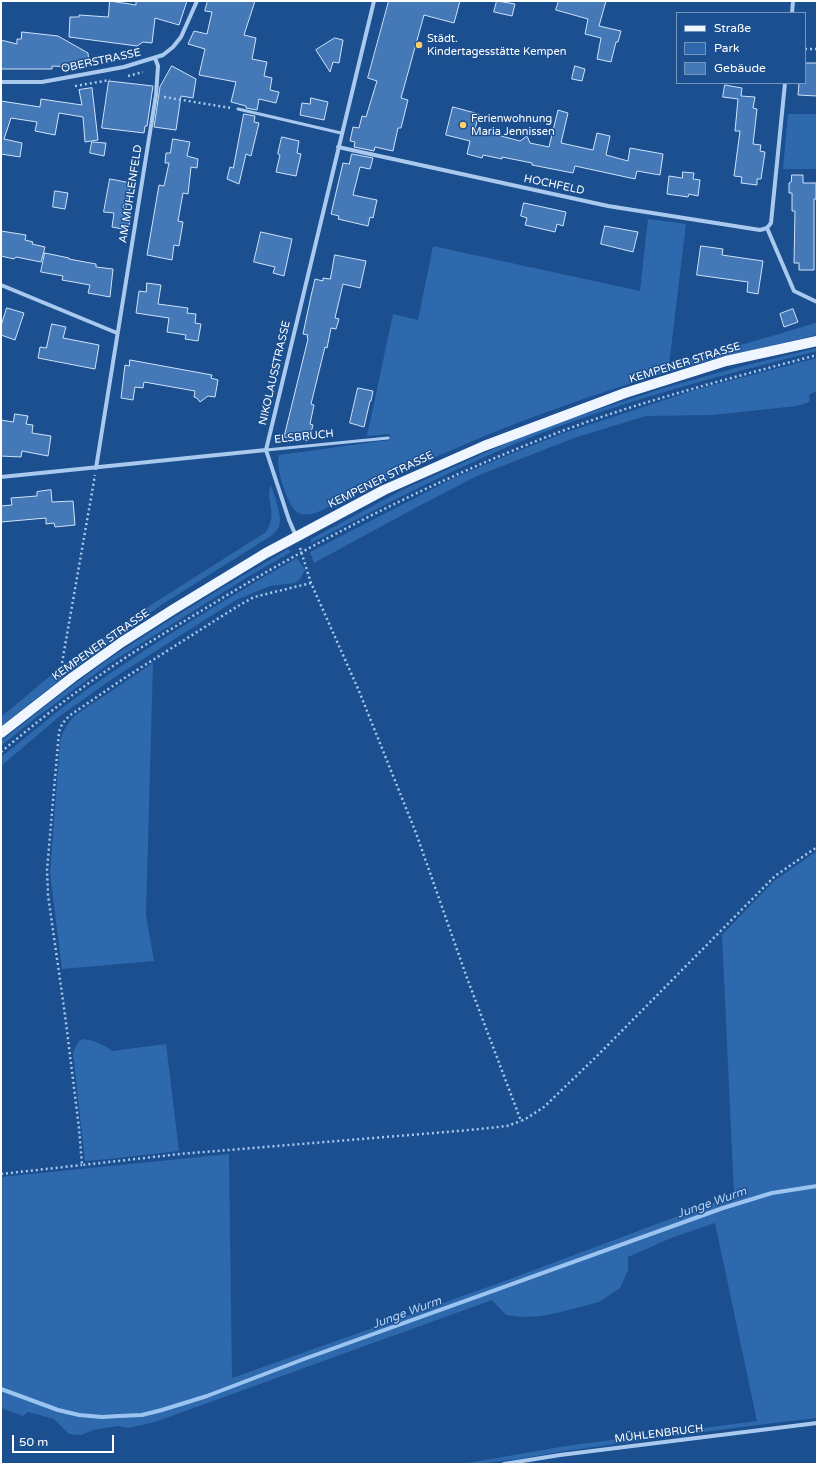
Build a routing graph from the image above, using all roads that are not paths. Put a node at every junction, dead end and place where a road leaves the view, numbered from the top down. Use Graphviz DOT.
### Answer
graph roads {
  1 [pos="197,1"];
  2 [pos="374,1"];
  3 [pos="793,1"];
  4 [pos="792,12"];
  5 [pos="155,58"];
  6 [pos="1,82"];
  7 [pos="785,84"];
  8 [pos="238,109"];
  9 [pos="341,133"];
  10 [pos="338,147"];
  11 [pos="768,228"];
  12 [pos="1,285"];
  13 [pos="817,302"];
  14 [pos="117,333"];
  15 [pos="817,341"];
  16 [pos="388,438"];
  17 [pos="266,450"];
  18 [pos="96,468"];
  19 [pos="1,477"];
  20 [pos="296,536"];
  21 [pos="1,733"];
  22 [pos="817,1423"];
  23 [pos="504,1464"];
  1 -- 5 [label="street, OBERSTRASSE"];
  2 -- 9 [label="street, NIKOLAUSSTRASSE"];
  3 -- 4 [label="street"];
  5 -- 6 [label="street, OBERSTRASSE"];
  5 -- 14 [label="street, AM MÜHLENFELD"];
  7 -- 11 [label="street"];
  8 -- 9 [label="lane"];
  9 -- 10 [label="street, NIKOLAUSSTRASSE"];
  10 -- 11 [label="street, HOCHFELD"];
  10 -- 17 [label="street, NIKOLAUSSTRASSE"];
  11 -- 13 [label="street"];
  12 -- 14 [label="street"];
  14 -- 18 [label="street, AM MÜHLENFELD"];
  15 -- 20 [label="main road, KEMPENER STRASSE"];
  16 -- 17 [label="lane, ELSBRUCH"];
  17 -- 18 [label="street"];
  17 -- 20 [label="street, ELSBRUCH"];
  18 -- 19 [label="street"];
  20 -- 21 [label="main road, KEMPENER STRASSE"];
  22 -- 23 [label="street, MÜHLENBRUCH"];
}
